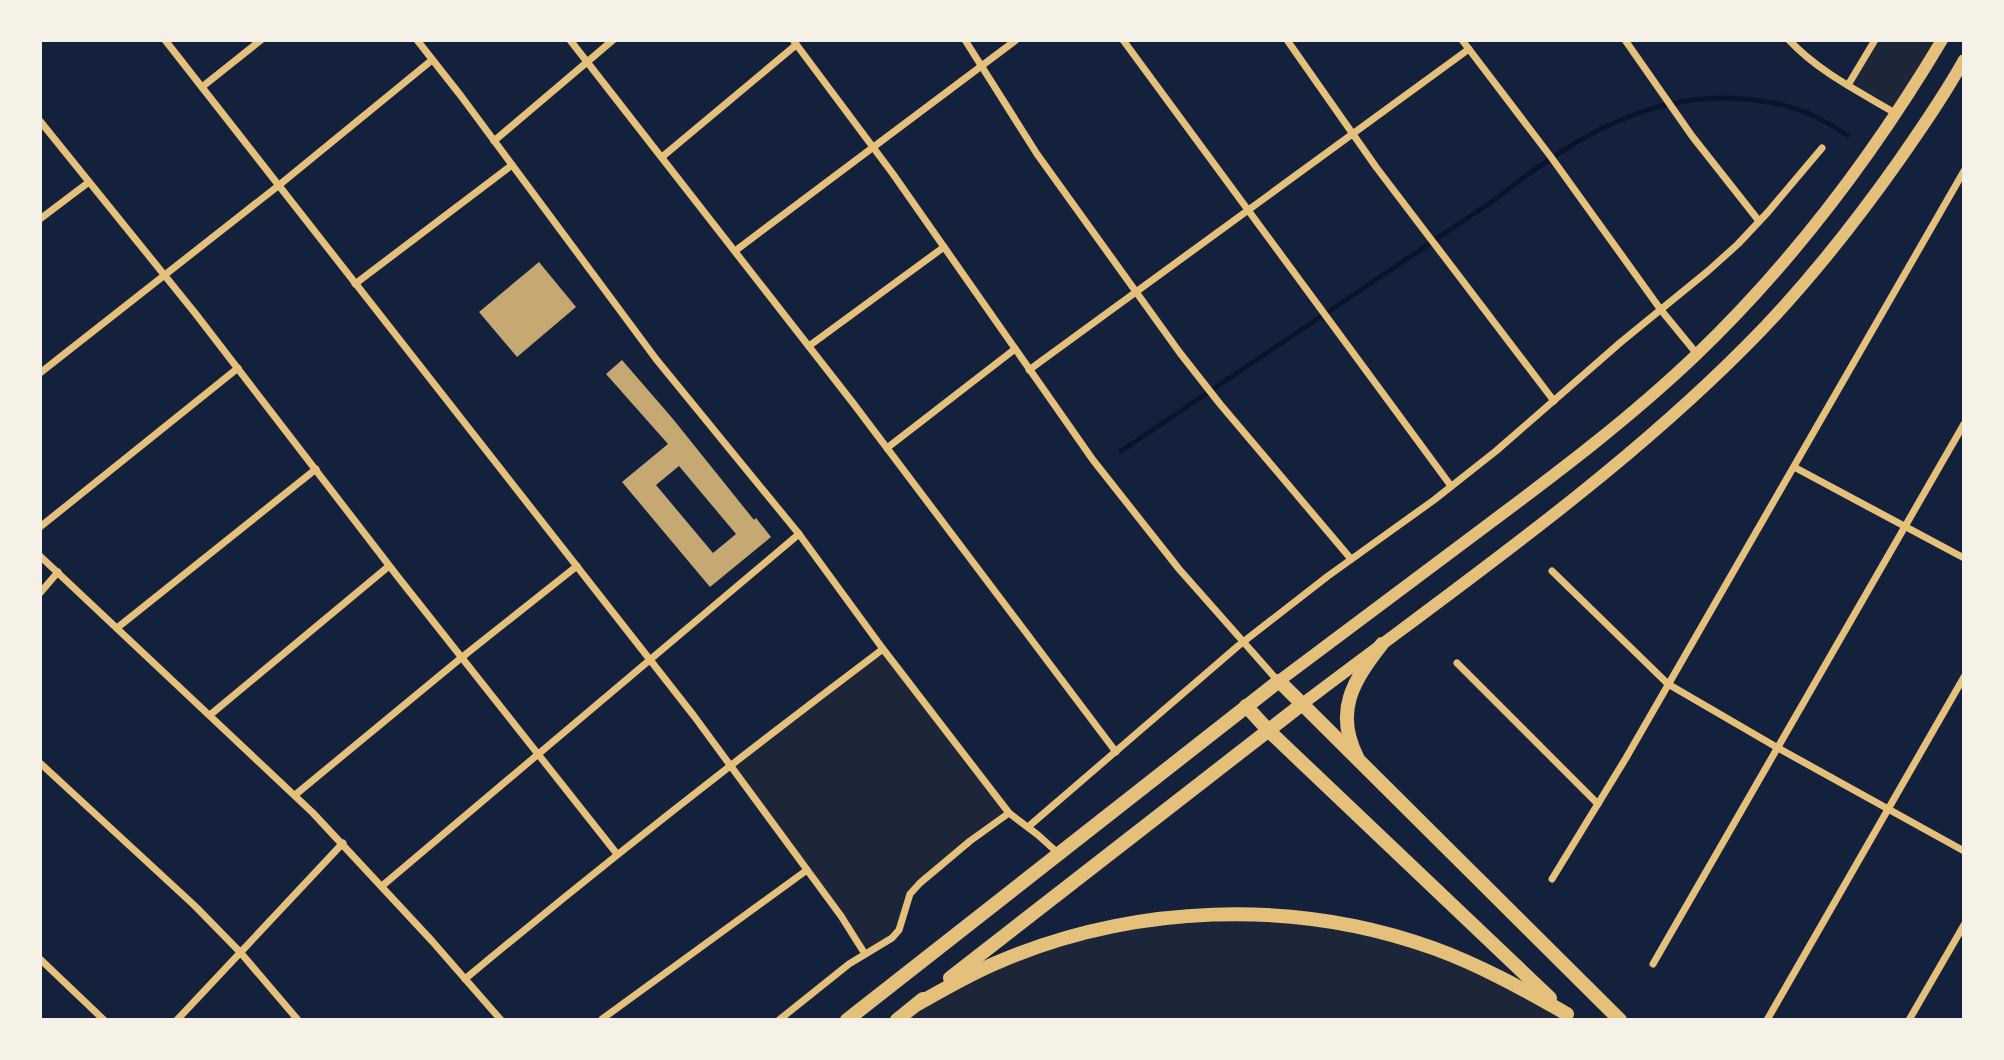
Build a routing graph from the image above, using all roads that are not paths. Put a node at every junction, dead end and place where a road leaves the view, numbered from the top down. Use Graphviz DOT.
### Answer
graph roads {
  1 [pos="165,40"];
  2 [pos="261,40"];
  3 [pos="417,40"];
  4 [pos="570,40"];
  5 [pos="612,40"];
  6 [pos="965,40"];
  7 [pos="1016,40"];
  8 [pos="1122,40"];
  9 [pos="1287,40"];
  10 [pos="1462,40"];
  11 [pos="1625,40"];
  12 [pos="1789,40"];
  13 [pos="1875,40"];
  14 [pos="1942,40"];
  15 [pos="795,42"];
  16 [pos="1469,49"];
  17 [pos="432,60"];
  18 [pos="1964,60"];
  19 [pos="587,61"];
  20 [pos="981,65"];
  21 [pos="1848,85"];
  22 [pos="202,87"];
  23 [pos="1895,113"];
  24 [pos="40,121"];
  25 [pos="1352,133"];
  26 [pos="494,141"];
  27 [pos="873,148"];
  28 [pos="1822,148"];
  29 [pos="662,156"];
  30 [pos="512,165"];
  31 [pos="1964,171"];
  32 [pos="89,182"];
  33 [pos="278,186"];
  34 [pos="1247,211"];
  35 [pos="40,219"];
  36 [pos="1759,221"];
  37 [pos="944,247"];
  38 [pos="735,251"];
  39 [pos="165,276"];
  40 [pos="355,284"];
  41 [pos="1136,292"];
  42 [pos="1661,310"];
  43 [pos="809,346"];
  44 [pos="1015,349"];
  45 [pos="1697,354"];
  46 [pos="238,368"];
  47 [pos="1029,370"];
  48 [pos="40,373"];
  49 [pos="1554,401"];
  50 [pos="1964,424"];
  51 [pos="887,448"];
  52 [pos="1794,467"];
  53 [pos="316,469"];
  54 [pos="1451,486"];
  55 [pos="1905,526"];
  56 [pos="40,527"];
  57 [pos="799,534"];
  58 [pos="40,556"];
  59 [pos="1964,558"];
  60 [pos="1351,559"];
  61 [pos="389,566"];
  62 [pos="578,566"];
  63 [pos="58,572"];
  64 [pos="1552,572"];
  65 [pos="40,593"];
  66 [pos="117,628"];
  67 [pos="1243,642"];
  68 [pos="1382,644"];
  69 [pos="883,649"];
  70 [pos="461,658"];
  71 [pos="650,660"];
  72 [pos="1457,663"];
  73 [pos="1964,677"];
  74 [pos="1279,681"];
  75 [pos="1668,684"];
  76 [pos="1301,705"];
  77 [pos="1246,706"];
  78 [pos="210,715"];
  79 [pos="1269,731"];
  80 [pos="1778,748"];
  81 [pos="1116,752"];
  82 [pos="537,754"];
  83 [pos="40,763"];
  84 [pos="1361,764"];
  85 [pos="730,765"];
  86 [pos="295,795"];
  87 [pos="1598,804"];
  88 [pos="1887,808"];
  89 [pos="1009,813"];
  90 [pos="1027,827"];
  91 [pos="343,843"];
  92 [pos="1964,851"];
  93 [pos="617,853"];
  94 [pos="1059,854"];
  95 [pos="807,870"];
  96 [pos="1552,879"];
  97 [pos="382,886"];
  98 [pos="1964,925"];
  99 [pos="240,952"];
  100 [pos="865,954"];
  101 [pos="40,959"];
  102 [pos="1653,964"];
  103 [pos="465,979"];
  104 [pos="916,1005"];
  105 [pos="1570,1017"];
  106 [pos="602,1019"];
  107 [pos="104,1020"];
  108 [pos="177,1020"];
  109 [pos="298,1020"];
  110 [pos="501,1020"];
  111 [pos="779,1020"];
  112 [pos="848,1020"];
  113 [pos="897,1020"];
  114 [pos="1620,1020"];
  115 [pos="1767,1020"];
  116 [pos="1909,1020"];
  1 -- 22 [label="street"];
  2 -- 22 [label="street"];
  3 -- 17 [label="street"];
  4 -- 19 [label="street"];
  5 -- 19 [label="street"];
  6 -- 20 [label="street"];
  7 -- 20 [label="street"];
  8 -- 34 [label="street"];
  9 -- 25 [label="street"];
  10 -- 16 [label="street"];
  11 -- 36 [label="street"];
  12 -- 21 [label="street"];
  13 -- 21 [label="street"];
  14 -- 23 [label="street"];
  15 -- 27 [label="street"];
  15 -- 29 [label="street"];
  16 -- 25 [label="street"];
  16 -- 42 [label="street"];
  17 -- 26 [label="street"];
  17 -- 33 [label="street"];
  18 -- 68 [label="street"];
  19 -- 26 [label="street"];
  19 -- 29 [label="street"];
  20 -- 27 [label="street"];
  20 -- 41 [label="street"];
  21 -- 23 [label="street"];
  22 -- 33 [label="street"];
  23 -- 45 [label="street"];
  24 -- 32 [label="street"];
  25 -- 34 [label="street"];
  25 -- 49 [label="street"];
  26 -- 30 [label="street"];
  27 -- 37 [label="street"];
  27 -- 38 [label="street"];
  28 -- 36 [label="street"];
  29 -- 38 [label="street"];
  30 -- 40 [label="street"];
  30 -- 57 [label="street"];
  31 -- 52 [label="street"];
  32 -- 35 [label="street"];
  32 -- 39 [label="street"];
  33 -- 39 [label="street"];
  33 -- 40 [label="street"];
  34 -- 41 [label="street"];
  34 -- 54 [label="street"];
  36 -- 42 [label="street"];
  37 -- 43 [label="street"];
  37 -- 44 [label="street"];
  38 -- 43 [label="street"];
  39 -- 46 [label="street"];
  39 -- 48 [label="street"];
  40 -- 62 [label="street"];
  41 -- 47 [label="street"];
  41 -- 60 [label="street"];
  42 -- 45 [label="street"];
  42 -- 49 [label="street"];
  43 -- 51 [label="street"];
  44 -- 47 [label="street"];
  44 -- 51 [label="street"];
  45 -- 74 [label="street"];
  46 -- 53 [label="street"];
  46 -- 56 [label="street"];
  47 -- 67 [label="street"];
  49 -- 54 [label="street"];
  50 -- 55 [label="street"];
  51 -- 81 [label="street"];
  52 -- 55 [label="street"];
  52 -- 75 [label="street"];
  53 -- 61 [label="street"];
  53 -- 66 [label="street"];
  54 -- 60 [label="street"];
  55 -- 59 [label="street"];
  55 -- 80 [label="street"];
  57 -- 69 [label="street"];
  57 -- 71 [label="street"];
  58 -- 63 [label="street"];
  60 -- 67 [label="street"];
  61 -- 70 [label="street"];
  61 -- 78 [label="street"];
  62 -- 70 [label="street"];
  62 -- 71 [label="street"];
  63 -- 65 [label="street"];
  63 -- 66 [label="street"];
  64 -- 75 [label="street"];
  66 -- 78 [label="street"];
  67 -- 74 [label="street"];
  67 -- 81 [label="street"];
  68 -- 76 [label="street"];
  68 -- 84 [label="main road"];
  69 -- 85 [label="street"];
  69 -- 89 [label="street"];
  70 -- 82 [label="street"];
  70 -- 86 [label="street"];
  71 -- 82 [label="street"];
  71 -- 85 [label="street"];
  72 -- 87 [label="street"];
  73 -- 88 [label="street"];
  74 -- 76 [label="main road"];
  74 -- 77 [label="main road"];
  75 -- 80 [label="street"];
  75 -- 87 [label="street"];
  76 -- 79 [label="main road"];
  76 -- 84 [label="main road"];
  77 -- 79 [label="main road"];
  77 -- 94 [label="main road"];
  78 -- 86 [label="street"];
  79 -- 104 [label="main road"];
  79 -- 105 [label="main road"];
  80 -- 88 [label="street"];
  80 -- 102 [label="street"];
  81 -- 90 [label="street"];
  82 -- 93 [label="street"];
  82 -- 97 [label="street"];
  83 -- 99 [label="street"];
  84 -- 114 [label="main road"];
  85 -- 93 [label="street"];
  85 -- 95 [label="street"];
  86 -- 91 [label="street"];
  87 -- 96 [label="street"];
  88 -- 92 [label="street"];
  88 -- 115 [label="street"];
  89 -- 90 [label="street"];
  89 -- 100 [label="street"];
  90 -- 94 [label="street"];
  91 -- 97 [label="street"];
  91 -- 99 [label="street"];
  93 -- 103 [label="street"];
  94 -- 112 [label="main road"];
  95 -- 100 [label="street"];
  95 -- 106 [label="street"];
  97 -- 103 [label="street"];
  98 -- 116 [label="street"];
  99 -- 108 [label="street"];
  99 -- 109 [label="street"];
  100 -- 111 [label="street"];
  101 -- 107 [label="street"];
  103 -- 110 [label="street"];
  104 -- 105 [label="main road"];
  104 -- 113 [label="main road"];
}
